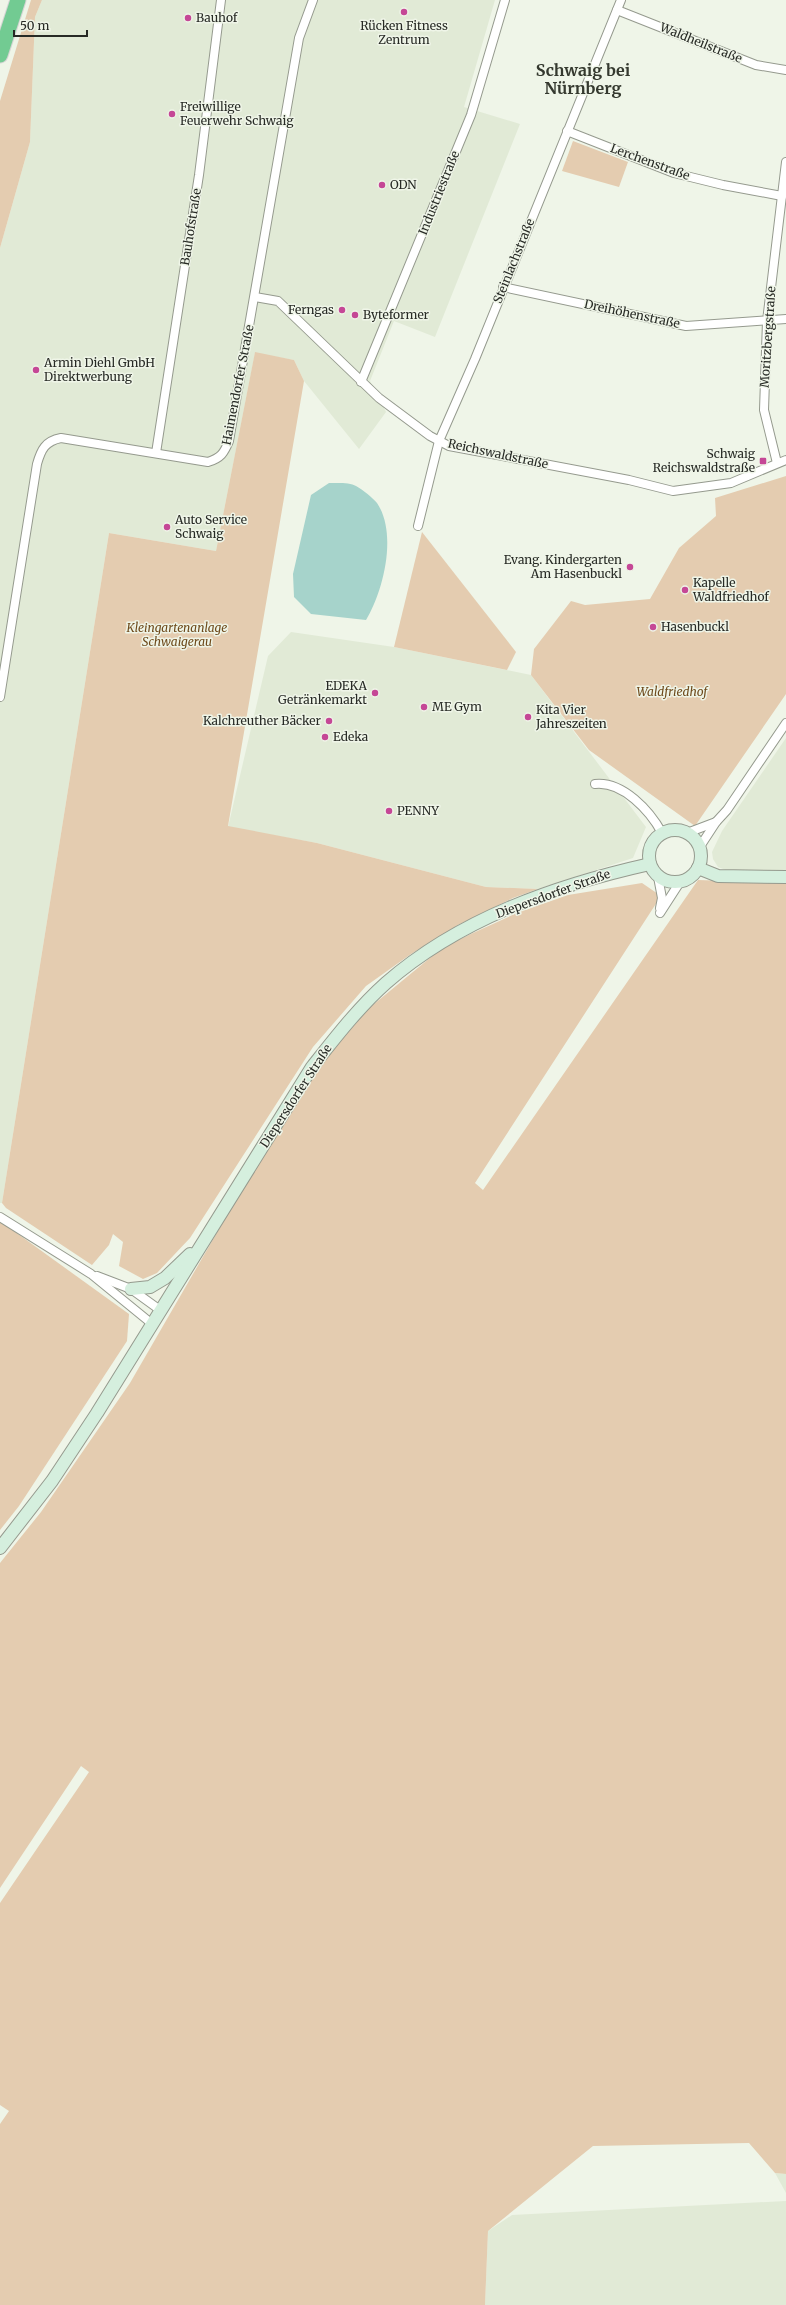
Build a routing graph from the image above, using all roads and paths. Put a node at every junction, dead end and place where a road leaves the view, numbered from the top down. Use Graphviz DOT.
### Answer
graph roads {
  1 [pos="18,0"];
  2 [pos="221,0"];
  3 [pos="312,0"];
  4 [pos="505,0"];
  5 [pos="621,0"];
  6 [pos="617,10"];
  7 [pos="0,55"];
  8 [pos="786,70"];
  9 [pos="567,131"];
  10 [pos="786,162"];
  11 [pos="782,196"];
  12 [pos="503,287"];
  13 [pos="255,297"];
  14 [pos="786,319"];
  15 [pos="767,321"];
  16 [pos="361,382"];
  17 [pos="439,441"];
  18 [pos="156,453"];
  19 [pos="786,460"];
  20 [pos="777,463"];
  21 [pos="418,526"];
  22 [pos="0,698"];
  23 [pos="786,723"];
  24 [pos="595,784"];
  25 [pos="716,822"];
  26 [pos="662,833"];
  27 [pos="687,833"];
  28 [pos="699,848"];
  29 [pos="650,864"];
  30 [pos="698,868"];
  31 [pos="786,876"];
  32 [pos="658,877"];
  33 [pos="680,882"];
  34 [pos="0,1217"];
  35 [pos="202,1242"];
  36 [pos="91,1274"];
  37 [pos="131,1289"];
  38 [pos="160,1310"];
  39 [pos="151,1324"];
  40 [pos="0,1548"];
  1 -- 7 [label="highway"];
  2 -- 18 [label="street, Bauhofstraße"];
  3 -- 13 [label="street, Haimendorfer Straße"];
  4 -- 16 [label="street, Industriestraße"];
  5 -- 6 [label="street, Steinlachstraße"];
  6 -- 8 [label="street, Waldheilstraße"];
  6 -- 9 [label="street, Steinlachstraße"];
  9 -- 11 [label="street, Lerchenstraße"];
  9 -- 12 [label="street, Steinlachstraße"];
  10 -- 11 [label="street, Moritzbergstraße"];
  11 -- 15 [label="street, Moritzbergstraße"];
  12 -- 15 [label="street, Dreihöhenstraße"];
  12 -- 17 [label="street, Steinlachstraße"];
  13 -- 16 [label="street, Reichswaldstraße"];
  13 -- 18 [label="street, Haimendorfer Straße"];
  14 -- 15 [label="street, Dreihöhenstraße"];
  15 -- 20 [label="street, Moritzbergstraße"];
  16 -- 17 [label="street, Reichswaldstraße"];
  17 -- 20 [label="street, Reichswaldstraße"];
  17 -- 21 [label="street, Steinlachstraße"];
  18 -- 22 [label="street, Haimendorfer Straße"];
  19 -- 20 [label="street, Reichswaldstraße"];
  23 -- 25 [label="street"];
  24 -- 26 [label="street"];
  25 -- 27 [label="street"];
  25 -- 28 [label="street"];
  26 -- 27 [label="street"];
  26 -- 29 [label="street"];
  27 -- 28 [label="street"];
  28 -- 30 [label="street"];
  29 -- 32 [label="street"];
  29 -- 35 [label="street, Diepersdorfer Straße"];
  30 -- 31 [label="street"];
  30 -- 33 [label="street"];
  32 -- 33 [label="street"];
  32 -- 33 [label="street"];
  34 -- 36 [label="street"];
  35 -- 37 [label="street"];
  35 -- 38 [label="street, Diepersdorfer Straße"];
  36 -- 37 [label="street"];
  36 -- 39 [label="street"];
  37 -- 38 [label="street"];
  38 -- 39 [label="street, Diepersdorfer Straße"];
  39 -- 40 [label="street, Diepersdorfer Straße"];
}
